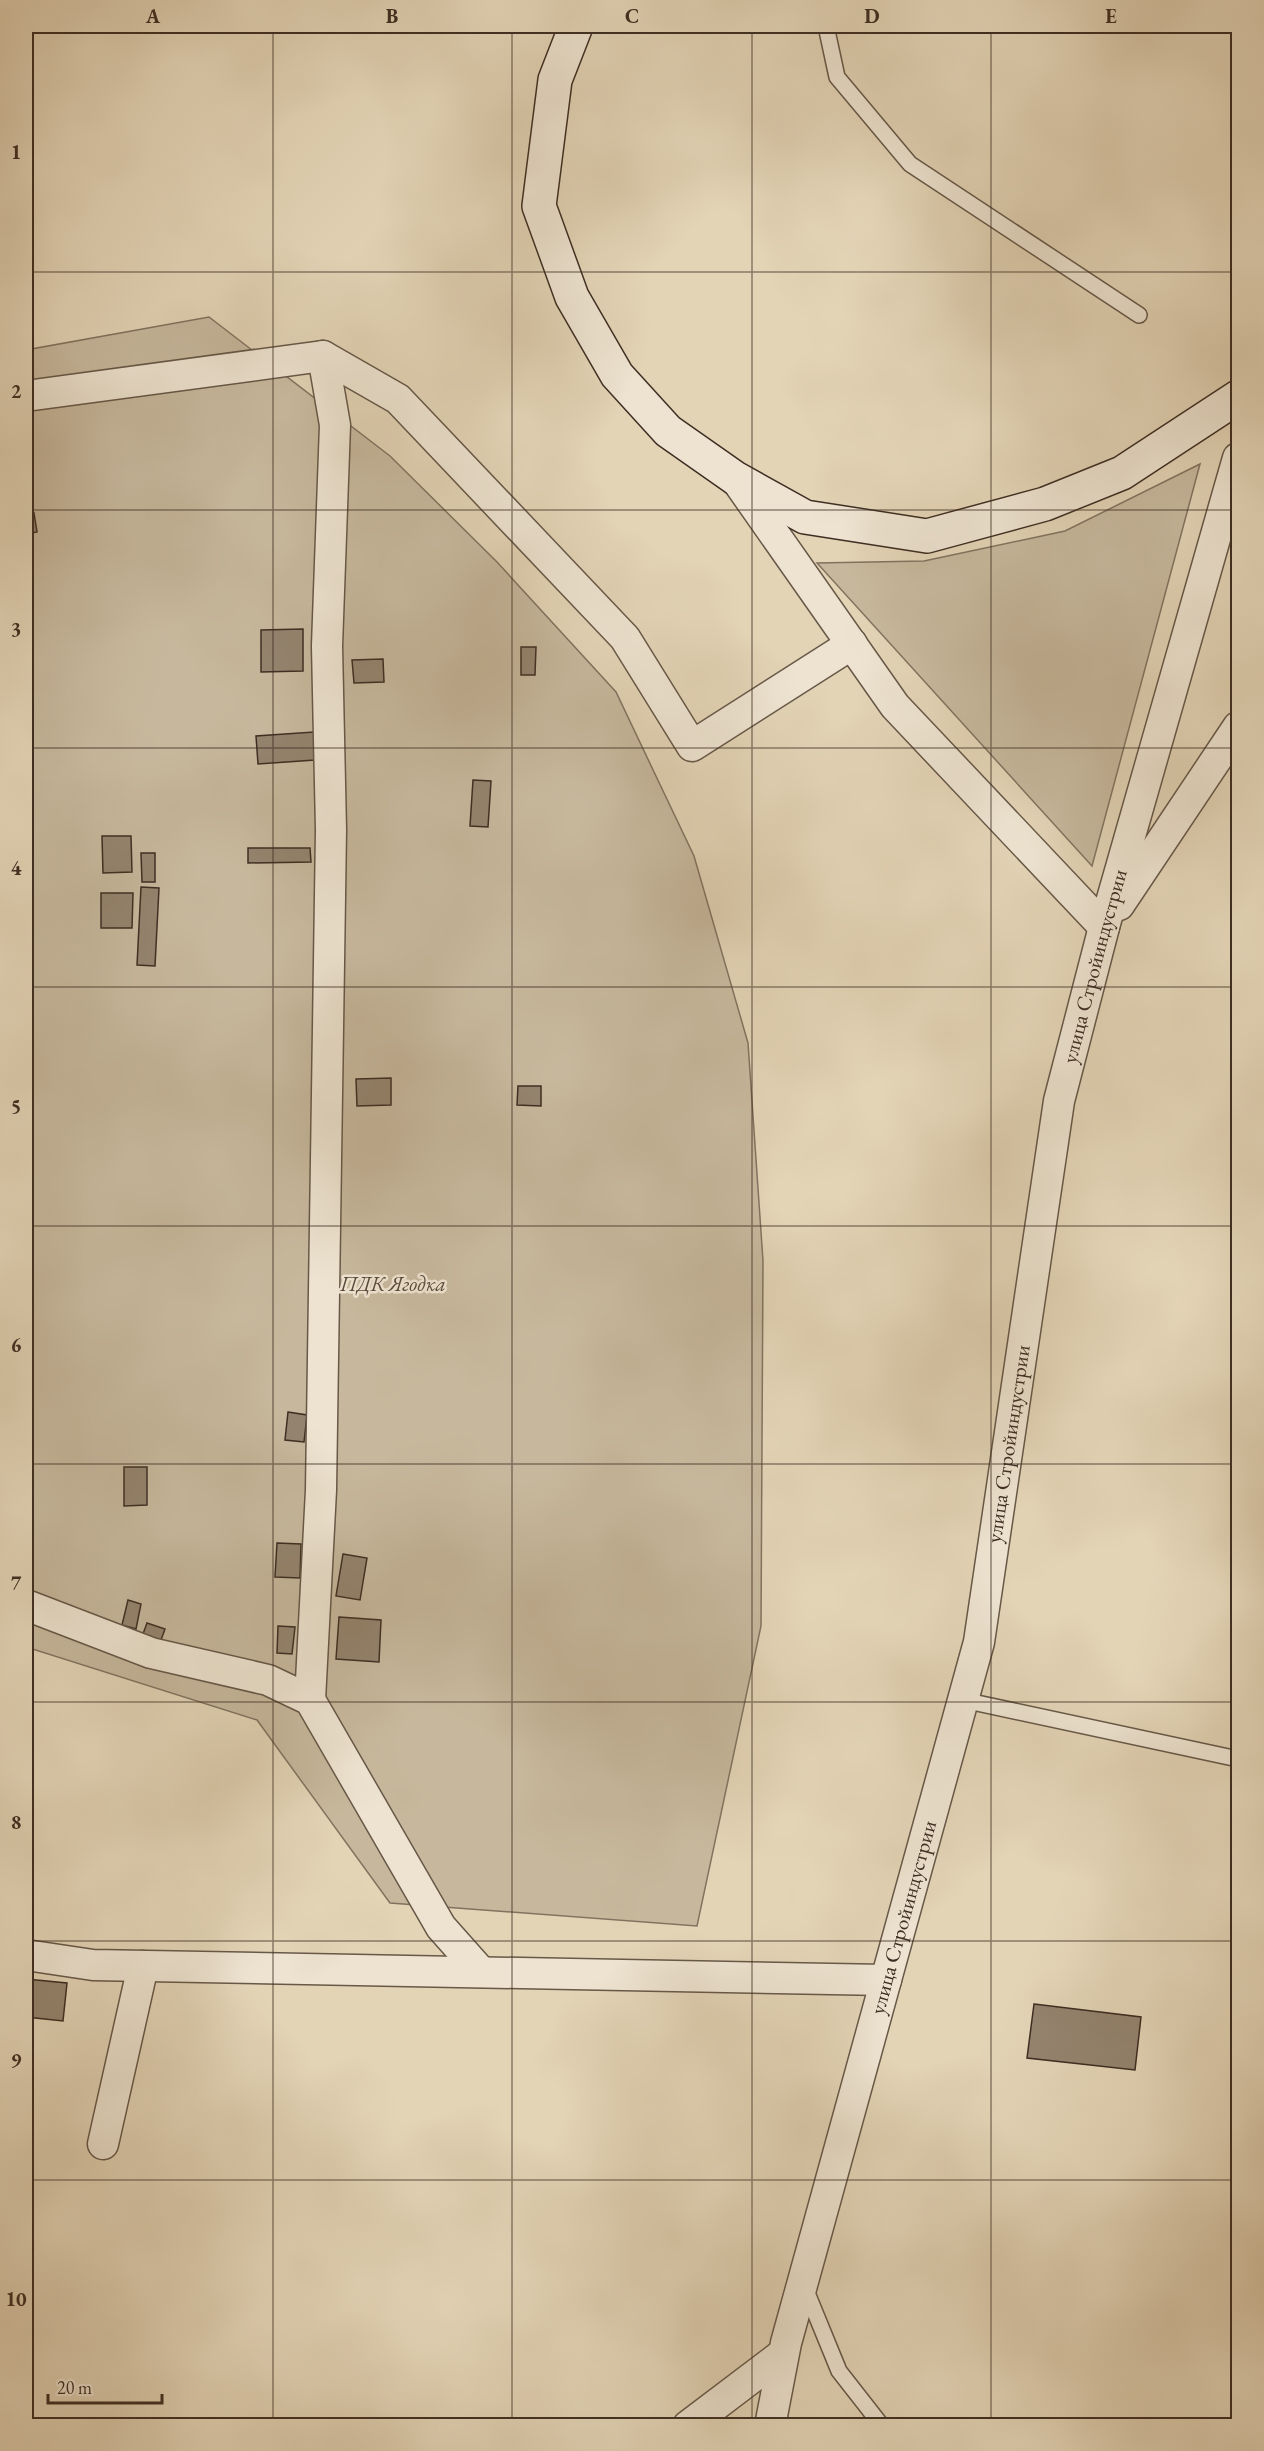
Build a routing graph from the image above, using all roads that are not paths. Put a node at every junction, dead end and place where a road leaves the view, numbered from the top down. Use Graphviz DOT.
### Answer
graph roads {
  1 [pos="576,26"];
  2 [pos="826,26"];
  3 [pos="1139,315"];
  4 [pos="323,356"];
  5 [pos="26,396"];
  6 [pos="1239,397"];
  7 [pos="1239,458"];
  8 [pos="735,478"];
  9 [pos="852,644"];
  10 [pos="1239,727"];
  11 [pos="1104,927"];
  12 [pos="26,1605"];
  13 [pos="310,1700"];
  14 [pos="963,1700"];
  15 [pos="1239,1759"];
  16 [pos="26,1954"];
  17 [pos="143,1966"];
  18 [pos="480,1972"];
  19 [pos="886,1980"];
  20 [pos="103,2144"];
  21 [pos="802,2283"];
  22 [pos="783,2354"];
  23 [pos="688,2426"];
  24 [pos="770,2426"];
  25 [pos="882,2426"];
  1 -- 8 [label="street"];
  2 -- 3 [label="lane"];
  4 -- 5 [label="street"];
  4 -- 9 [label="street"];
  4 -- 13 [label="street"];
  6 -- 8 [label="street"];
  7 -- 11 [label="street, улица Стройиндустрии"];
  8 -- 9 [label="street"];
  9 -- 11 [label="street"];
  10 -- 11 [label="street"];
  11 -- 14 [label="street, улица Стройиндустрии"];
  12 -- 13 [label="street"];
  13 -- 18 [label="street"];
  14 -- 15 [label="lane"];
  14 -- 19 [label="street, улица Стройиндустрии"];
  16 -- 17 [label="street"];
  17 -- 18 [label="street"];
  17 -- 20 [label="street"];
  18 -- 19 [label="street"];
  19 -- 21 [label="street, улица Стройиндустрии"];
  21 -- 22 [label="street, улица Стройиндустрии"];
  21 -- 25 [label="lane"];
  22 -- 23 [label="street"];
  22 -- 24 [label="street, улица Стройиндустрии"];
}
